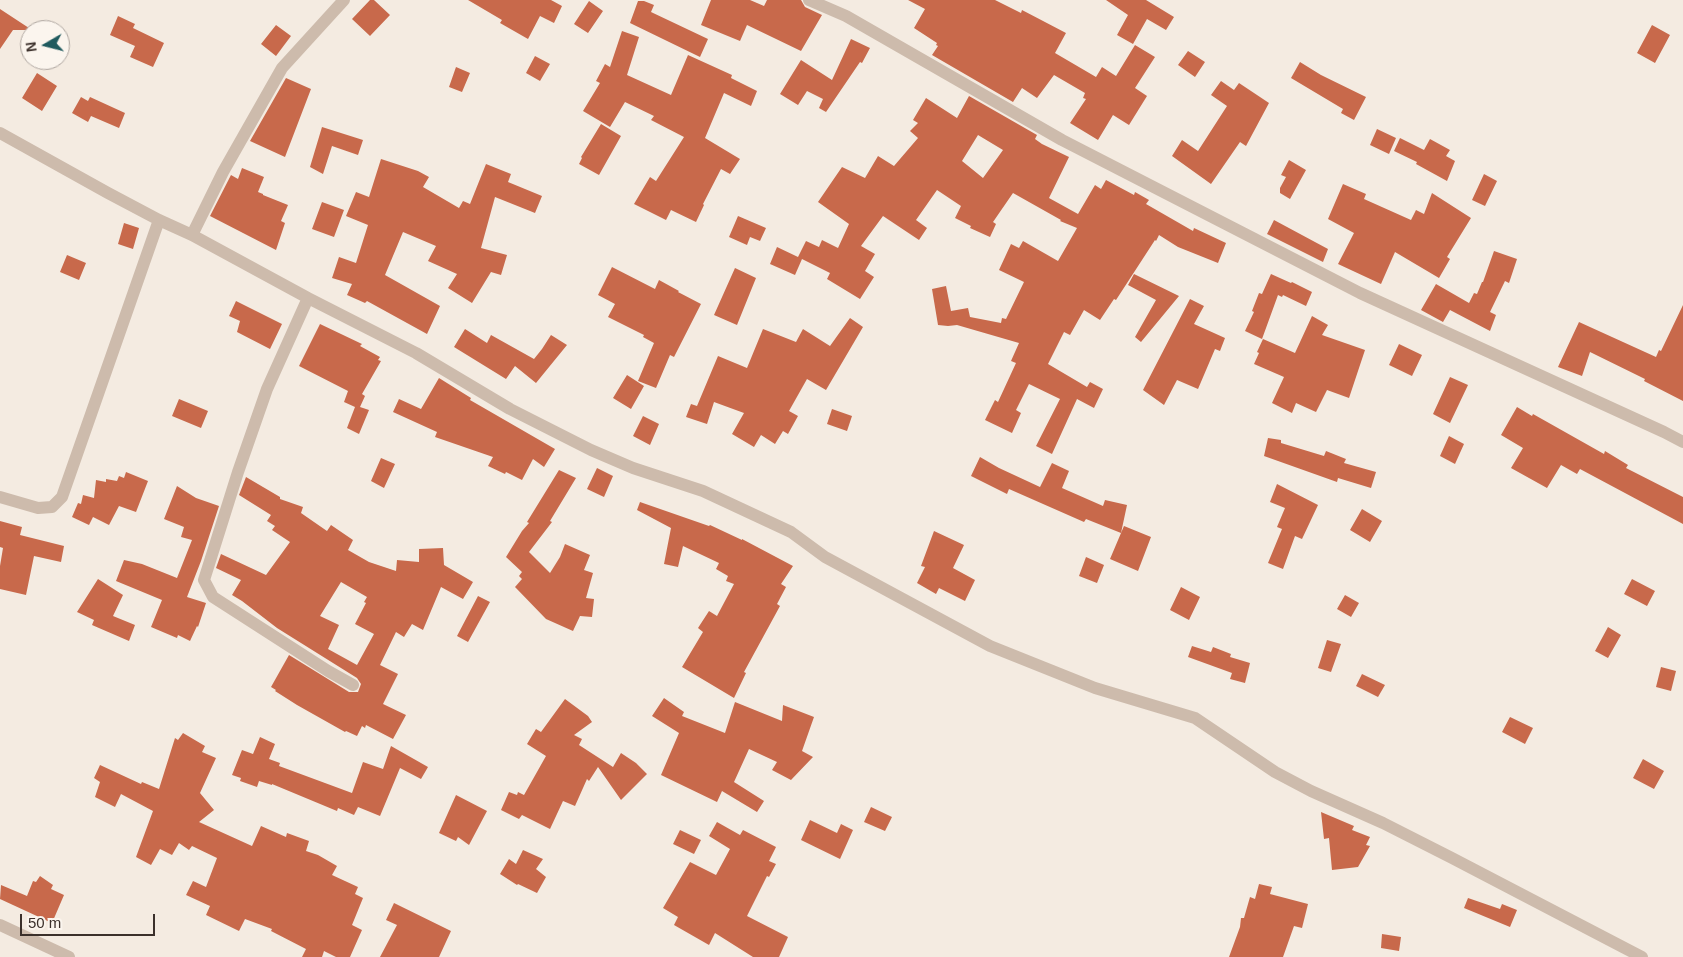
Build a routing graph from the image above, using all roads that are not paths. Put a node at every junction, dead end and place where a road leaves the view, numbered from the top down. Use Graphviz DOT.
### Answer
graph roads {
  1 [pos="344,0"];
  2 [pos="809,0"];
  3 [pos="0,133"];
  4 [pos="159,220"];
  5 [pos="192,235"];
  6 [pos="308,298"];
  7 [pos="1683,442"];
  8 [pos="0,497"];
  9 [pos="353,684"];
  10 [pos="0,925"];
  11 [pos="69,957"];
  12 [pos="1642,957"];
  1 -- 5 [label="street"];
  2 -- 7 [label="street"];
  3 -- 4 [label="street"];
  4 -- 5 [label="street"];
  4 -- 8 [label="street"];
  5 -- 6 [label="street"];
  6 -- 9 [label="street"];
  6 -- 12 [label="street"];
  10 -- 11 [label="street"];
}
